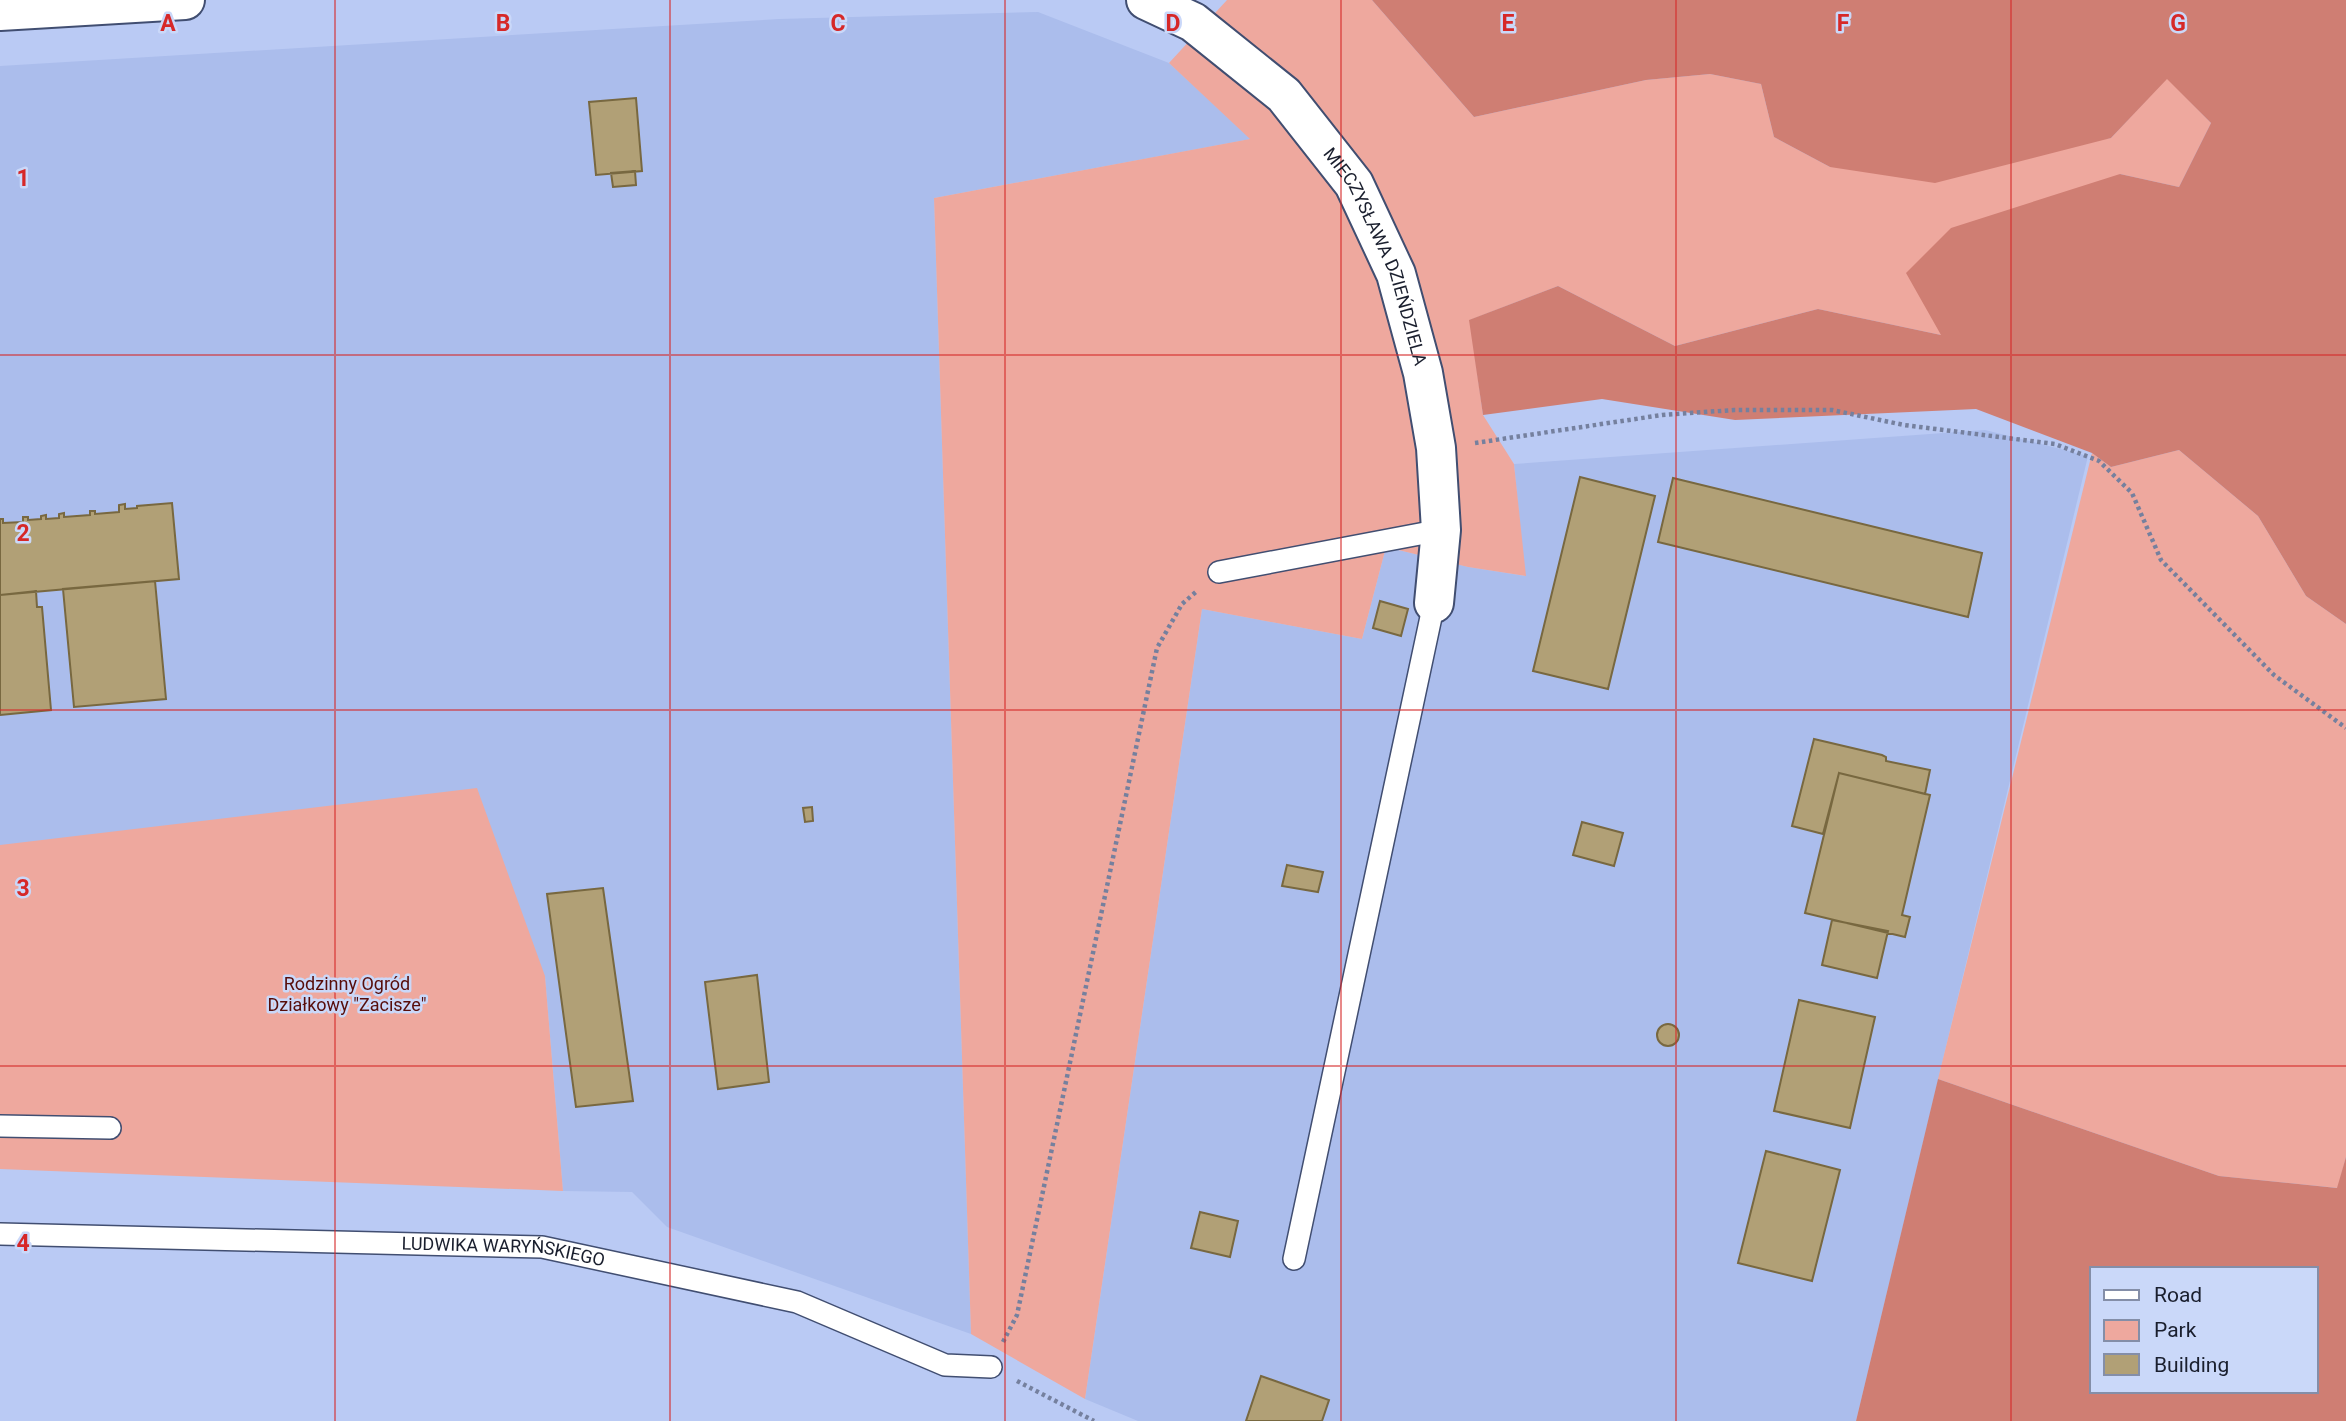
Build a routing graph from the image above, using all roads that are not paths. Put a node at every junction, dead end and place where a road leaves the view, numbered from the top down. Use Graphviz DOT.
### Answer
graph roads {
  1 [pos="185,0"];
  2 [pos="1146,0"];
  3 [pos="0,11"];
  4 [pos="1441,530"];
  5 [pos="1219,572"];
  6 [pos="1434,603"];
  7 [pos="0,1126"];
  8 [pos="110,1128"];
  9 [pos="0,1234"];
  10 [pos="1294,1259"];
  11 [pos="991,1367"];
  1 -- 3 [label="street"];
  2 -- 4 [label="street, MIECZYSŁAWA DZIEŃDZIELA"];
  4 -- 5 [label="lane"];
  4 -- 6 [label="street, MIECZYSŁAWA DZIEŃDZIELA"];
  6 -- 10 [label="lane"];
  7 -- 8 [label="lane"];
  9 -- 11 [label="lane, LUDWIKA WARYŃSKIEGO"];
}
